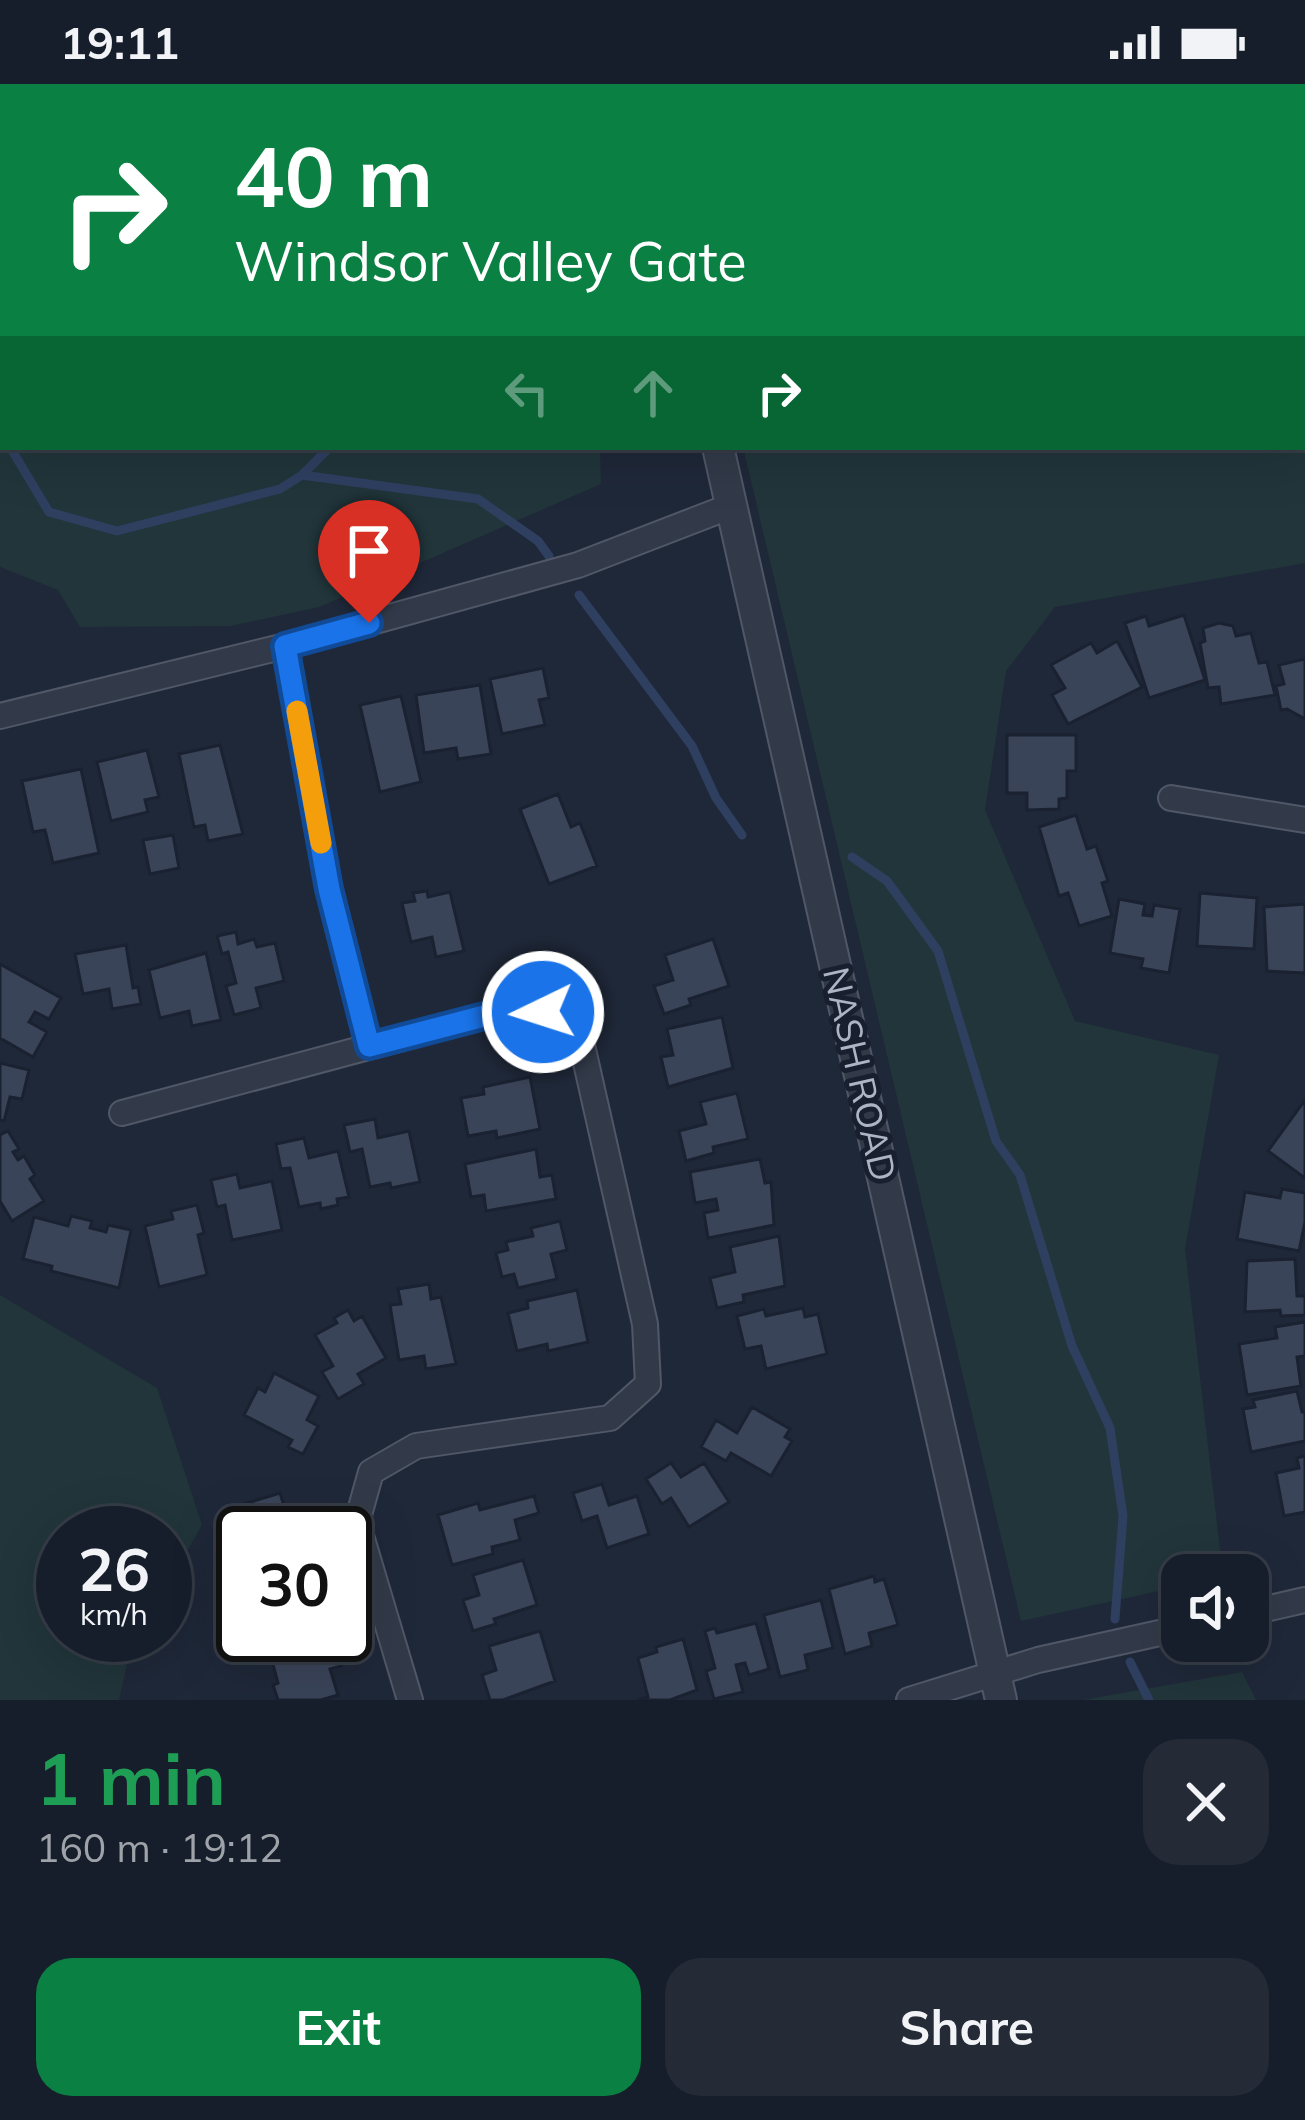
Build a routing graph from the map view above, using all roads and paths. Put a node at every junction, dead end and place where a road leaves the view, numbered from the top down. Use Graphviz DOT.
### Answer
graph roads {
  1 [pos="719,450"];
  2 [pos="731,506"];
  3 [pos="285,646"];
  4 [pos="0,716"];
  5 [pos="1172,798"];
  6 [pos="1305,820"];
  7 [pos="369,1046"];
  8 [pos="122,1113"];
  9 [pos="1305,1600"];
  10 [pos="1269,1608"];
  11 [pos="1161,1635"];
  12 [pos="998,1686"];
  13 [pos="410,1700"];
  14 [pos="909,1700"];
  1 -- 2 [label="street, NASH ROAD"];
  2 -- 3 [label="street"];
  2 -- 12 [label="street, NASH ROAD"];
  3 -- 4 [label="street"];
  3 -- 7 [label="street"];
  5 -- 6 [label="street"];
  7 -- 8 [label="street"];
  7 -- 13 [label="street"];
  9 -- 10 [label="street"];
  11 -- 12 [label="street"];
  12 -- 14 [label="street"];
}
